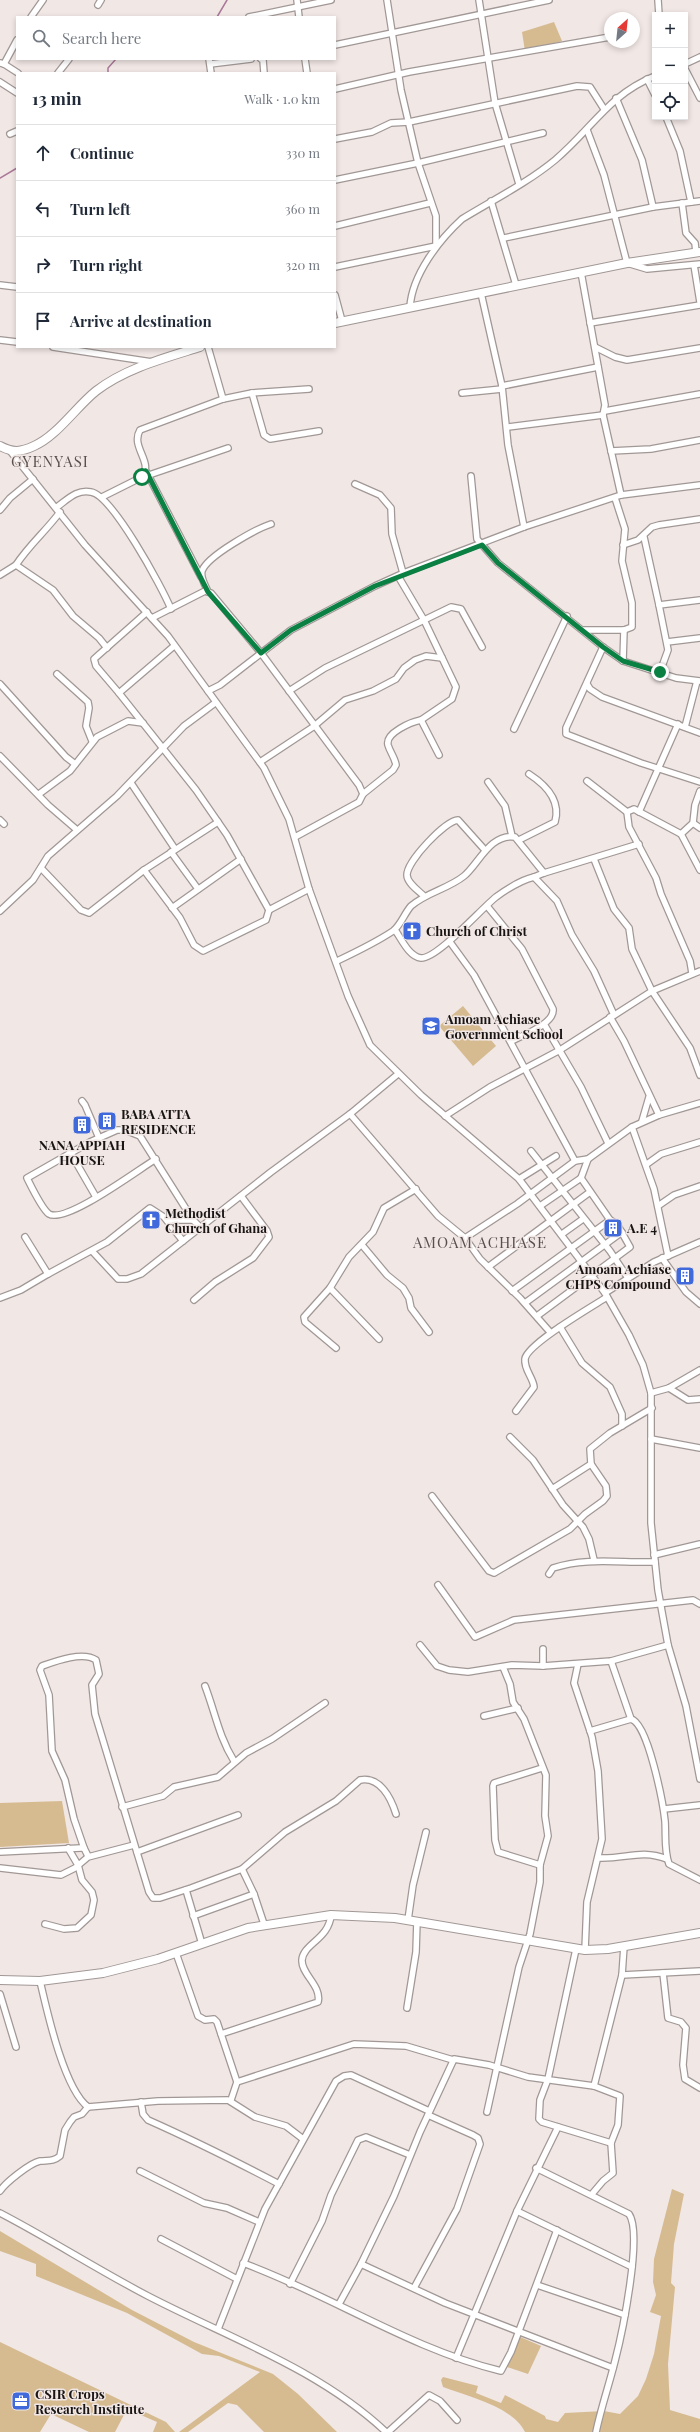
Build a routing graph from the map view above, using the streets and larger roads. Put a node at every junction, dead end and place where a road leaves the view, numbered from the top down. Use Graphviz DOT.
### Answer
graph roads {
  1 [pos="43,0"];
  2 [pos="297,0"];
  3 [pos="331,0"];
  4 [pos="387,0"];
  5 [pos="479,0"];
  6 [pos="549,0"];
  7 [pos="658,0"];
  8 [pos="298,7"];
  9 [pos="659,12"];
  10 [pos="481,15"];
  11 [pos="32,16"];
  12 [pos="254,16"];
  13 [pos="299,16"];
  14 [pos="393,32"];
  15 [pos="604,38"];
  16 [pos="16,42"];
  17 [pos="336,45"];
  18 [pos="488,58"];
  19 [pos="700,58"];
  20 [pos="68,60"];
  21 [pos="230,60"];
  22 [pos="263,60"];
  23 [pos="305,60"];
  24 [pos="210,61"];
  25 [pos="2,63"];
  26 [pos="688,63"];
  27 [pos="16,72"];
  28 [pos="59,72"];
  29 [pos="211,72"];
  30 [pos="264,72"];
  31 [pos="307,72"];
  32 [pos="399,75"];
  33 [pos="688,75"];
  34 [pos="652,77"];
  35 [pos="647,79"];
  36 [pos="0,82"];
  37 [pos="652,89"];
  38 [pos="336,90"];
  39 [pos="16,92"];
  40 [pos="616,98"];
  41 [pos="700,98"];
  42 [pos="495,103"];
  43 [pos="604,109"];
  44 [pos="667,120"];
  45 [pos="409,122"];
  46 [pos="587,130"];
  47 [pos="16,131"];
  48 [pos="543,133"];
  49 [pos="10,134"];
  50 [pos="336,139"];
  51 [pos="506,141"];
  52 [pos="418,163"];
  53 [pos="336,180"];
  54 [pos="519,184"];
  55 [pos="491,201"];
  56 [pos="700,201"];
  57 [pos="691,202"];
  58 [pos="682,203"];
  59 [pos="430,204"];
  60 [pos="653,207"];
  61 [pos="615,215"];
  62 [pos="336,226"];
  63 [pos="504,238"];
  64 [pos="436,246"];
  65 [pos="698,252"];
  66 [pos="627,263"];
  67 [pos="697,265"];
  68 [pos="336,267"];
  69 [pos="581,272"];
  70 [pos="0,285"];
  71 [pos="516,286"];
  72 [pos="16,288"];
  73 [pos="481,293"];
  74 [pos="336,304"];
  75 [pos="700,304"];
  76 [pos="410,307"];
  77 [pos="338,322"];
  78 [pos="590,323"];
  79 [pos="0,340"];
  80 [pos="16,342"];
  81 [pos="60,348"];
  82 [pos="197,348"];
  83 [pos="208,348"];
  84 [pos="595,348"];
  85 [pos="700,348"];
  86 [pos="154,362"];
  87 [pos="598,367"];
  88 [pos="502,387"];
  89 [pos="309,389"];
  90 [pos="252,393"];
  91 [pos="462,393"];
  92 [pos="700,394"];
  93 [pos="223,399"];
  94 [pos="604,413"];
  95 [pos="508,427"];
  96 [pos="319,431"];
  97 [pos="700,440"];
  98 [pos="0,446"];
  99 [pos="228,448"];
  100 [pos="611,451"];
  101 [pos="11,452"];
  102 [pos="147,473"];
  103 [pos="471,476"];
  104 [pos="33,478"];
  105 [pos="355,484"];
  106 [pos="700,485"];
  107 [pos="102,497"];
  108 [pos="618,497"];
  109 [pos="0,510"];
  110 [pos="58,510"];
  111 [pos="700,519"];
  112 [pos="271,524"];
  113 [pos="524,527"];
  114 [pos="644,537"];
  115 [pos="482,545"];
  116 [pos="623,545"];
  117 [pos="16,565"];
  118 [pos="401,574"];
  119 [pos="0,575"];
  120 [pos="202,577"];
  121 [pos="208,592"];
  122 [pos="700,600"];
  123 [pos="659,605"];
  124 [pos="171,608"];
  125 [pos="147,612"];
  126 [pos="567,616"];
  127 [pos="152,618"];
  128 [pos="424,620"];
  129 [pos="584,630"];
  130 [pos="624,630"];
  131 [pos="700,638"];
  132 [pos="666,642"];
  133 [pos="174,646"];
  134 [pos="482,647"];
  135 [pos="603,647"];
  136 [pos="107,648"];
  137 [pos="261,653"];
  138 [pos="442,658"];
  139 [pos="623,661"];
  140 [pos="660,672"];
  141 [pos="57,674"];
  142 [pos="698,681"];
  143 [pos="0,684"];
  144 [pos="587,684"];
  145 [pos="208,691"];
  146 [pos="289,691"];
  147 [pos="119,693"];
  148 [pos="215,703"];
  149 [pos="132,711"];
  150 [pos="421,720"];
  151 [pos="128,721"];
  152 [pos="143,723"];
  153 [pos="678,724"];
  154 [pos="314,727"];
  155 [pos="685,727"];
  156 [pos="514,729"];
  157 [pos="700,733"];
  158 [pos="92,741"];
  159 [pos="165,748"];
  160 [pos="439,755"];
  161 [pos="0,756"];
  162 [pos="260,762"];
  163 [pos="75,764"];
  164 [pos="659,768"];
  165 [pos="529,774"];
  166 [pos="587,781"];
  167 [pos="488,782"];
  168 [pos="700,782"];
  169 [pos="131,783"];
  170 [pos="700,791"];
  171 [pos="39,794"];
  172 [pos="363,794"];
  173 [pos="627,812"];
  174 [pos="639,812"];
  175 [pos="218,822"];
  176 [pos="693,823"];
  177 [pos="700,828"];
  178 [pos="77,830"];
  179 [pos="681,834"];
  180 [pos="512,836"];
  181 [pos="295,837"];
  182 [pos="519,840"];
  183 [pos="639,844"];
  184 [pos="484,849"];
  185 [pos="173,851"];
  186 [pos="241,859"];
  187 [pos="594,859"];
  188 [pos="41,868"];
  189 [pos="144,870"];
  190 [pos="700,870"];
  191 [pos="544,873"];
  192 [pos="534,877"];
  193 [pos="309,889"];
  194 [pos="198,890"];
  195 [pos="424,896"];
  196 [pos="487,906"];
  197 [pos="172,908"];
  198 [pos="269,910"];
  199 [pos="0,911"];
  200 [pos="394,930"];
  201 [pos="450,942"];
  202 [pos="336,961"];
  203 [pos="700,971"];
  204 [pos="692,973"];
  205 [pos="652,991"];
  206 [pos="612,1016"];
  207 [pos="544,1024"];
  208 [pos="512,1041"];
  209 [pos="560,1050"];
  210 [pos="526,1068"];
  211 [pos="398,1074"];
  212 [pos="700,1075"];
  213 [pos="650,1094"];
  214 [pos="82,1101"];
  215 [pos="700,1103"];
  216 [pos="350,1114"];
  217 [pos="659,1115"];
  218 [pos="445,1116"];
  219 [pos="642,1121"];
  220 [pos="632,1127"];
  221 [pos="99,1138"];
  222 [pos="700,1142"];
  223 [pos="608,1143"];
  224 [pos="531,1151"];
  225 [pos="70,1152"];
  226 [pos="556,1156"];
  227 [pos="156,1159"];
  228 [pos="588,1159"];
  229 [pos="575,1161"];
  230 [pos="647,1164"];
  231 [pos="541,1165"];
  232 [pos="581,1178"];
  233 [pos="519,1179"];
  234 [pos="552,1179"];
  235 [pos="700,1186"];
  236 [pos="416,1189"];
  237 [pos="561,1191"];
  238 [pos="590,1192"];
  239 [pos="531,1194"];
  240 [pos="241,1196"];
  241 [pos="96,1197"];
  242 [pos="540,1206"];
  243 [pos="573,1206"];
  244 [pos="658,1206"];
  245 [pos="583,1219"];
  246 [pos="168,1220"];
  247 [pos="193,1220"];
  248 [pos="610,1220"];
  249 [pos="552,1221"];
  250 [pos="201,1228"];
  251 [pos="594,1232"];
  252 [pos="622,1232"];
  253 [pos="562,1234"];
  254 [pos="25,1237"];
  255 [pos="465,1238"];
  256 [pos="183,1241"];
  257 [pos="700,1242"];
  258 [pos="362,1244"];
  259 [pos="604,1245"];
  260 [pos="573,1248"];
  261 [pos="92,1251"];
  262 [pos="665,1257"];
  263 [pos="615,1258"];
  264 [pos="583,1261"];
  265 [pos="488,1267"];
  266 [pos="48,1274"];
  267 [pos="591,1275"];
  268 [pos="628,1278"];
  269 [pos="330,1288"];
  270 [pos="512,1291"];
  271 [pos="606,1295"];
  272 [pos="0,1298"];
  273 [pos="194,1300"];
  274 [pos="525,1303"];
  275 [pos="700,1304"];
  276 [pos="537,1316"];
  277 [pos="560,1327"];
  278 [pos="430,1332"];
  279 [pos="550,1332"];
  280 [pos="379,1339"];
  281 [pos="336,1348"];
  282 [pos="700,1370"];
  283 [pos="668,1388"];
  284 [pos="651,1393"];
  285 [pos="700,1399"];
  286 [pos="652,1408"];
  287 [pos="516,1411"];
  288 [pos="622,1426"];
  289 [pos="510,1438"];
  290 [pos="651,1439"];
  291 [pos="700,1448"];
  292 [pos="591,1464"];
  293 [pos="552,1490"];
  294 [pos="432,1496"];
  295 [pos="579,1522"];
  296 [pos="700,1544"];
  297 [pos="654,1555"];
  298 [pos="594,1560"];
  299 [pos="655,1562"];
  300 [pos="549,1574"];
  301 [pos="438,1585"];
  302 [pos="660,1604"];
  303 [pos="700,1604"];
  304 [pos="420,1645"];
  305 [pos="668,1645"];
  306 [pos="543,1649"];
  307 [pos="610,1661"];
  308 [pos="578,1664"];
  309 [pos="543,1666"];
  310 [pos="503,1667"];
  311 [pos="205,1686"];
  312 [pos="325,1703"];
  313 [pos="518,1708"];
  314 [pos="484,1716"];
  315 [pos="631,1718"];
  316 [pos="590,1731"];
  317 [pos="698,1752"];
  318 [pos="234,1762"];
  319 [pos="542,1768"];
  320 [pos="700,1779"];
  321 [pos="700,1805"];
  322 [pos="122,1807"];
  323 [pos="664,1809"];
  324 [pos="396,1814"];
  325 [pos="238,1815"];
  326 [pos="426,1832"];
  327 [pos="134,1845"];
  328 [pos="68,1848"];
  329 [pos="84,1848"];
  330 [pos="0,1852"];
  331 [pos="137,1852"];
  332 [pos="88,1856"];
  333 [pos="599,1858"];
  334 [pos="668,1858"];
  335 [pos="540,1865"];
  336 [pos="78,1866"];
  337 [pos="0,1868"];
  338 [pos="242,1869"];
  339 [pos="700,1880"];
  340 [pos="186,1890"];
  341 [pos="254,1894"];
  342 [pos="331,1915"];
  343 [pos="193,1916"];
  344 [pos="413,1921"];
  345 [pos="45,1924"];
  346 [pos="264,1924"];
  347 [pos="700,1933"];
  348 [pos="527,1942"];
  349 [pos="202,1944"];
  350 [pos="624,1946"];
  351 [pos="576,1949"];
  352 [pos="585,1950"];
  353 [pos="176,1953"];
  354 [pos="700,1970"];
  355 [pos="663,1973"];
  356 [pos="622,1975"];
  357 [pos="0,1980"];
  358 [pos="40,1981"];
  359 [pos="0,1994"];
  360 [pos="407,2008"];
  361 [pos="221,2034"];
  362 [pos="16,2047"];
  363 [pos="453,2060"];
  364 [pos="497,2068"];
  365 [pos="548,2079"];
  366 [pos="236,2082"];
  367 [pos="594,2086"];
  368 [pos="700,2088"];
  369 [pos="231,2100"];
  370 [pos="141,2102"];
  371 [pos="88,2107"];
  372 [pos="487,2112"];
  373 [pos="428,2113"];
  374 [pos="558,2127"];
  375 [pos="303,2139"];
  376 [pos="611,2143"];
  377 [pos="410,2155"];
  378 [pos="536,2168"];
  379 [pos="140,2171"];
  380 [pos="279,2184"];
  381 [pos="0,2191"];
  382 [pos="592,2194"];
  383 [pos="517,2211"];
  384 [pos="0,2213"];
  385 [pos="259,2222"];
  386 [pos="557,2230"];
  387 [pos="161,2239"];
  388 [pos="244,2263"];
  389 [pos="361,2264"];
  390 [pos="632,2266"];
  391 [pos="237,2279"];
  392 [pos="290,2284"];
  393 [pos="537,2285"];
  394 [pos="414,2288"];
  395 [pos="339,2304"];
  396 [pos="474,2314"];
  397 [pos="625,2315"];
  398 [pos="218,2329"];
  399 [pos="519,2331"];
  400 [pos="456,2358"];
  401 [pos="613,2368"];
  402 [pos="457,2420"];
  403 [pos="387,2432"];
  404 [pos="596,2432"];
  1 -- 11 [label="street"];
  2 -- 8 [label="street"];
  3 -- 8 [label="street"];
  4 -- 14 [label="street"];
  5 -- 10 [label="street"];
  6 -- 10 [label="street"];
  7 -- 9 [label="street"];
  8 -- 12 [label="street"];
  8 -- 13 [label="street"];
  10 -- 14 [label="street"];
  10 -- 18 [label="street"];
  14 -- 17 [label="street"];
  14 -- 32 [label="street"];
  15 -- 18 [label="street"];
  16 -- 25 [label="street"];
  18 -- 32 [label="street"];
  18 -- 42 [label="street"];
  19 -- 26 [label="street"];
  20 -- 28 [label="street"];
  21 -- 24 [label="street"];
  22 -- 30 [label="street"];
  23 -- 31 [label="street"];
  24 -- 29 [label="street"];
  25 -- 27 [label="street"];
  32 -- 38 [label="street"];
  32 -- 45 [label="street"];
  33 -- 41 [label="street"];
  34 -- 35 [label="street"];
  35 -- 37 [label="street"];
  35 -- 40 [label="street"];
  36 -- 39 [label="street"];
  40 -- 43 [label="street"];
  40 -- 60 [label="street"];
  42 -- 43 [label="street"];
  42 -- 45 [label="street"];
  42 -- 51 [label="street"];
  43 -- 46 [label="street"];
  44 -- 57 [label="street"];
  45 -- 50 [label="street"];
  45 -- 52 [label="street"];
  46 -- 54 [label="street"];
  46 -- 61 [label="street"];
  47 -- 49 [label="street"];
  48 -- 51 [label="street"];
  51 -- 52 [label="street"];
  51 -- 54 [label="street"];
  52 -- 53 [label="street"];
  52 -- 59 [label="street"];
  54 -- 55 [label="street"];
  55 -- 63 [label="street"];
  55 -- 64 [label="street"];
  56 -- 57 [label="street"];
  57 -- 58 [label="street"];
  58 -- 60 [label="street"];
  58 -- 65 [label="street"];
  59 -- 62 [label="street"];
  59 -- 64 [label="street"];
  60 -- 61 [label="street"];
  61 -- 63 [label="street"];
  61 -- 66 [label="street"];
  63 -- 71 [label="street"];
  64 -- 68 [label="street"];
  64 -- 76 [label="street"];
  65 -- 66 [label="street"];
  66 -- 67 [label="street"];
  66 -- 69 [label="street"];
  67 -- 75 [label="street"];
  69 -- 71 [label="street"];
  69 -- 78 [label="street"];
  70 -- 72 [label="street"];
  71 -- 73 [label="street"];
  73 -- 76 [label="street"];
  73 -- 88 [label="street"];
  74 -- 77 [label="street"];
  75 -- 78 [label="street"];
  76 -- 77 [label="street"];
  78 -- 84 [label="street"];
  79 -- 80 [label="street"];
  81 -- 86 [label="street"];
  82 -- 86 [label="street"];
  83 -- 93 [label="street"];
  84 -- 85 [label="street"];
  84 -- 87 [label="street"];
  86 -- 101 [label="street"];
  87 -- 88 [label="street"];
  87 -- 94 [label="street"];
  88 -- 91 [label="street"];
  88 -- 95 [label="street"];
  89 -- 90 [label="street"];
  90 -- 93 [label="street"];
  90 -- 96 [label="street"];
  92 -- 94 [label="street"];
  93 -- 102 [label="street"];
  94 -- 95 [label="street"];
  94 -- 100 [label="street"];
  95 -- 113 [label="street"];
  97 -- 100 [label="street"];
  98 -- 101 [label="street"];
  99 -- 102 [label="street"];
  100 -- 108 [label="street"];
  101 -- 104 [label="street"];
  102 -- 107 [label="street"];
  102 -- 120 [label="street"];
  103 -- 115 [label="street"];
  104 -- 109 [label="street"];
  104 -- 110 [label="street"];
  105 -- 118 [label="street"];
  106 -- 108 [label="street"];
  107 -- 110 [label="street"];
  107 -- 124 [label="street"];
  108 -- 113 [label="street"];
  108 -- 116 [label="street"];
  110 -- 117 [label="street"];
  110 -- 125 [label="street"];
  111 -- 114 [label="street"];
  112 -- 120 [label="street"];
  113 -- 115 [label="street"];
  114 -- 116 [label="street"];
  114 -- 123 [label="street"];
  115 -- 118 [label="street"];
  115 -- 126 [label="street"];
  116 -- 130 [label="street"];
  117 -- 119 [label="street"];
  117 -- 136 [label="street"];
  118 -- 128 [label="street"];
  118 -- 137 [label="street"];
  120 -- 121 [label="street"];
  121 -- 124 [label="street"];
  121 -- 137 [label="street"];
  122 -- 123 [label="street"];
  123 -- 132 [label="street"];
  124 -- 127 [label="street"];
  125 -- 127 [label="street"];
  125 -- 136 [label="street"];
  126 -- 129 [label="street"];
  126 -- 156 [label="street"];
  127 -- 133 [label="street"];
  128 -- 134 [label="street"];
  128 -- 138 [label="street"];
  128 -- 146 [label="street"];
  129 -- 130 [label="street"];
  129 -- 135 [label="street"];
  130 -- 139 [label="street"];
  131 -- 132 [label="street"];
  132 -- 140 [label="street"];
  133 -- 145 [label="street"];
  133 -- 147 [label="street"];
  135 -- 139 [label="street"];
  135 -- 144 [label="street"];
  136 -- 147 [label="street"];
  137 -- 145 [label="street"];
  137 -- 146 [label="street"];
  138 -- 150 [label="street"];
  138 -- 154 [label="street"];
  139 -- 140 [label="street"];
  140 -- 142 [label="street"];
  141 -- 158 [label="street"];
  142 -- 155 [label="street"];
  143 -- 163 [label="street"];
  144 -- 153 [label="street"];
  144 -- 164 [label="street"];
  145 -- 148 [label="street"];
  146 -- 154 [label="street"];
  147 -- 149 [label="street"];
  148 -- 159 [label="street"];
  148 -- 162 [label="street"];
  149 -- 151 [label="street"];
  149 -- 152 [label="street"];
  150 -- 160 [label="street"];
  150 -- 172 [label="street"];
  151 -- 152 [label="street"];
  151 -- 158 [label="street"];
  152 -- 159 [label="street"];
  153 -- 155 [label="street"];
  153 -- 164 [label="street"];
  154 -- 162 [label="street"];
  154 -- 172 [label="street"];
  155 -- 157 [label="street"];
  158 -- 163 [label="street"];
  159 -- 169 [label="street"];
  159 -- 175 [label="street"];
  161 -- 171 [label="street"];
  162 -- 181 [label="street"];
  163 -- 171 [label="street"];
  164 -- 168 [label="street"];
  164 -- 174 [label="street"];
  165 -- 182 [label="street"];
  166 -- 173 [label="street"];
  167 -- 180 [label="street"];
  169 -- 178 [label="street"];
  169 -- 185 [label="street"];
  170 -- 176 [label="street"];
  171 -- 178 [label="street"];
  172 -- 181 [label="street"];
  173 -- 174 [label="street"];
  173 -- 183 [label="street"];
  174 -- 179 [label="street"];
  175 -- 185 [label="street"];
  175 -- 186 [label="street"];
  176 -- 177 [label="street"];
  176 -- 179 [label="street"];
  178 -- 188 [label="street"];
  179 -- 190 [label="street"];
  180 -- 182 [label="street"];
  180 -- 184 [label="street"];
  181 -- 193 [label="street"];
  182 -- 191 [label="street"];
  183 -- 187 [label="street"];
  183 -- 204 [label="street"];
  184 -- 195 [label="street"];
  184 -- 195 [label="street"];
  185 -- 189 [label="street"];
  185 -- 194 [label="street"];
  186 -- 194 [label="street"];
  186 -- 198 [label="street"];
  187 -- 191 [label="street"];
  187 -- 205 [label="street"];
  188 -- 189 [label="street"];
  188 -- 199 [label="street"];
  189 -- 197 [label="street"];
  191 -- 192 [label="street"];
  192 -- 196 [label="street"];
  192 -- 206 [label="street"];
  193 -- 198 [label="street"];
  193 -- 202 [label="street"];
  194 -- 197 [label="street"];
  195 -- 200 [label="street"];
  196 -- 201 [label="street"];
  196 -- 207 [label="street"];
  197 -- 198 [label="street"];
  200 -- 201 [label="street"];
  200 -- 202 [label="street"];
  201 -- 208 [label="street"];
  202 -- 211 [label="street"];
  203 -- 204 [label="street"];
  204 -- 205 [label="street"];
  205 -- 206 [label="street"];
  205 -- 212 [label="street"];
  206 -- 209 [label="street"];
  206 -- 213 [label="street"];
  207 -- 208 [label="street"];
  207 -- 209 [label="street"];
  208 -- 210 [label="street"];
  209 -- 210 [label="street"];
  209 -- 223 [label="street"];
  210 -- 218 [label="street"];
  210 -- 229 [label="street"];
  211 -- 216 [label="street"];
  211 -- 218 [label="street"];
  213 -- 217 [label="street"];
  213 -- 219 [label="street"];
  214 -- 221 [label="street"];
  215 -- 217 [label="street"];
  216 -- 236 [label="street"];
  216 -- 240 [label="street"];
  217 -- 219 [label="street"];
  218 -- 233 [label="street"];
  219 -- 220 [label="street"];
  220 -- 223 [label="street"];
  220 -- 230 [label="street"];
  221 -- 225 [label="street"];
  221 -- 227 [label="street"];
  222 -- 230 [label="street"];
  223 -- 228 [label="street"];
  224 -- 231 [label="street"];
  225 -- 241 [label="street"];
  225 -- 241 [label="street"];
  226 -- 231 [label="street"];
  227 -- 241 [label="street"];
  227 -- 247 [label="street"];
  228 -- 229 [label="street"];
  228 -- 232 [label="street"];
  229 -- 234 [label="street"];
  230 -- 244 [label="street"];
  231 -- 233 [label="street"];
  231 -- 234 [label="street"];
  232 -- 237 [label="street"];
  232 -- 238 [label="street"];
  233 -- 239 [label="street"];
  234 -- 237 [label="street"];
  234 -- 239 [label="street"];
  235 -- 244 [label="street"];
  236 -- 255 [label="street"];
  236 -- 258 [label="street"];
  237 -- 242 [label="street"];
  237 -- 243 [label="street"];
  238 -- 243 [label="street"];
  238 -- 248 [label="street"];
  239 -- 242 [label="street"];
  239 -- 255 [label="street"];
  240 -- 250 [label="street"];
  240 -- 273 [label="street"];
  242 -- 249 [label="street"];
  243 -- 245 [label="street"];
  243 -- 249 [label="street"];
  244 -- 262 [label="street"];
  245 -- 251 [label="street"];
  245 -- 253 [label="street"];
  246 -- 247 [label="street"];
  246 -- 256 [label="street"];
  246 -- 261 [label="street"];
  247 -- 250 [label="street"];
  248 -- 251 [label="street"];
  248 -- 252 [label="street"];
  249 -- 253 [label="street"];
  249 -- 265 [label="street"];
  250 -- 256 [label="street"];
  251 -- 259 [label="street"];
  251 -- 260 [label="street"];
  252 -- 259 [label="street"];
  252 -- 263 [label="street"];
  253 -- 260 [label="street"];
  254 -- 266 [label="street"];
  255 -- 265 [label="street"];
  256 -- 261 [label="street"];
  257 -- 262 [label="street"];
  258 -- 269 [label="street"];
  258 -- 278 [label="street"];
  259 -- 263 [label="street"];
  259 -- 264 [label="street"];
  260 -- 264 [label="street"];
  260 -- 270 [label="street"];
  261 -- 266 [label="street"];
  262 -- 268 [label="street"];
  262 -- 275 [label="street"];
  263 -- 267 [label="street"];
  263 -- 268 [label="street"];
  264 -- 267 [label="street"];
  264 -- 274 [label="street"];
  265 -- 270 [label="street"];
  266 -- 272 [label="street"];
  267 -- 271 [label="street"];
  267 -- 276 [label="street"];
  268 -- 271 [label="street"];
  269 -- 280 [label="street"];
  269 -- 281 [label="street"];
  270 -- 274 [label="street"];
  271 -- 277 [label="street"];
  271 -- 284 [label="street"];
  274 -- 276 [label="street"];
  276 -- 279 [label="street"];
  277 -- 279 [label="street"];
  277 -- 288 [label="street"];
  279 -- 287 [label="street"];
  282 -- 283 [label="street"];
  283 -- 284 [label="street"];
  283 -- 285 [label="street"];
  284 -- 286 [label="street"];
  286 -- 288 [label="street"];
  286 -- 290 [label="street"];
  288 -- 292 [label="street"];
  289 -- 293 [label="street"];
  290 -- 291 [label="street"];
  290 -- 297 [label="street"];
  292 -- 293 [label="street"];
  292 -- 295 [label="street"];
  293 -- 295 [label="street"];
  294 -- 295 [label="street"];
  295 -- 298 [label="street"];
  296 -- 297 [label="street"];
  297 -- 299 [label="street"];
  298 -- 299 [label="street"];
  298 -- 300 [label="street"];
  299 -- 302 [label="street"];
  301 -- 302 [label="street"];
  302 -- 303 [label="street"];
  302 -- 305 [label="street"];
  304 -- 310 [label="street"];
  305 -- 307 [label="street"];
  305 -- 317 [label="street"];
  306 -- 309 [label="street"];
  307 -- 308 [label="street"];
  307 -- 315 [label="street"];
  308 -- 309 [label="street"];
  308 -- 316 [label="street"];
  309 -- 310 [label="street"];
  310 -- 313 [label="street"];
  311 -- 318 [label="street"];
  312 -- 318 [label="street"];
  313 -- 314 [label="street"];
  313 -- 319 [label="street"];
  315 -- 316 [label="street"];
  315 -- 323 [label="street"];
  316 -- 333 [label="street"];
  317 -- 320 [label="street"];
  318 -- 322 [label="street"];
  319 -- 335 [label="street"];
  319 -- 335 [label="street"];
  321 -- 323 [label="street"];
  322 -- 327 [label="street"];
  322 -- 329 [label="street"];
  323 -- 334 [label="street"];
  324 -- 338 [label="street"];
  325 -- 331 [label="street"];
  326 -- 344 [label="street"];
  327 -- 331 [label="street"];
  327 -- 332 [label="street"];
  328 -- 329 [label="street"];
  328 -- 330 [label="street"];
  328 -- 336 [label="street"];
  329 -- 332 [label="street"];
  331 -- 340 [label="street"];
  332 -- 336 [label="street"];
  333 -- 334 [label="street"];
  333 -- 352 [label="street"];
  334 -- 339 [label="street"];
  335 -- 348 [label="street"];
  336 -- 337 [label="street"];
  336 -- 345 [label="street"];
  338 -- 340 [label="street"];
  338 -- 341 [label="street"];
  340 -- 343 [label="street"];
  341 -- 343 [label="street"];
  341 -- 346 [label="street"];
  342 -- 344 [label="street"];
  342 -- 346 [label="street"];
  342 -- 361 [label="street"];
  343 -- 349 [label="street"];
  344 -- 348 [label="street"];
  344 -- 360 [label="street"];
  346 -- 349 [label="street"];
  347 -- 350 [label="street"];
  348 -- 351 [label="street"];
  348 -- 364 [label="street"];
  349 -- 353 [label="street"];
  350 -- 352 [label="street"];
  350 -- 356 [label="street"];
  351 -- 352 [label="street"];
  351 -- 365 [label="street"];
  353 -- 358 [label="street"];
  353 -- 361 [label="street"];
  354 -- 355 [label="street"];
  355 -- 356 [label="street"];
  355 -- 368 [label="street"];
  356 -- 367 [label="street"];
  357 -- 358 [label="street"];
  358 -- 371 [label="street"];
  359 -- 362 [label="street"];
  361 -- 366 [label="street"];
  363 -- 364 [label="street"];
  363 -- 366 [label="street"];
  363 -- 373 [label="street"];
  364 -- 365 [label="street"];
  364 -- 372 [label="street"];
  365 -- 367 [label="street"];
  365 -- 374 [label="street"];
  366 -- 369 [label="street"];
  367 -- 376 [label="street"];
  369 -- 370 [label="street"];
  369 -- 375 [label="street"];
  370 -- 371 [label="street"];
  370 -- 380 [label="street"];
  371 -- 381 [label="street"];
  373 -- 375 [label="street"];
  373 -- 377 [label="street"];
  373 -- 394 [label="street"];
  374 -- 376 [label="street"];
  374 -- 378 [label="street"];
  375 -- 380 [label="street"];
  376 -- 382 [label="street"];
  377 -- 389 [label="street"];
  377 -- 392 [label="street"];
  378 -- 382 [label="street"];
  378 -- 383 [label="street"];
  379 -- 385 [label="street"];
  380 -- 385 [label="street"];
  382 -- 390 [label="street"];
  383 -- 386 [label="street"];
  383 -- 396 [label="street"];
  384 -- 398 [label="street"];
  385 -- 388 [label="street"];
  386 -- 390 [label="street"];
  386 -- 393 [label="street"];
  387 -- 391 [label="street"];
  388 -- 391 [label="street"];
  388 -- 392 [label="street"];
  389 -- 394 [label="street"];
  389 -- 395 [label="street"];
  390 -- 397 [label="street"];
  391 -- 398 [label="street"];
  392 -- 395 [label="street"];
  393 -- 397 [label="street"];
  393 -- 399 [label="street"];
  394 -- 396 [label="street"];
  395 -- 400 [label="street"];
  396 -- 399 [label="street"];
  396 -- 400 [label="street"];
  397 -- 401 [label="street"];
  398 -- 403 [label="street"];
  399 -- 400 [label="street"];
  399 -- 401 [label="street"];
  401 -- 404 [label="street"];
  402 -- 403 [label="street"];
}
